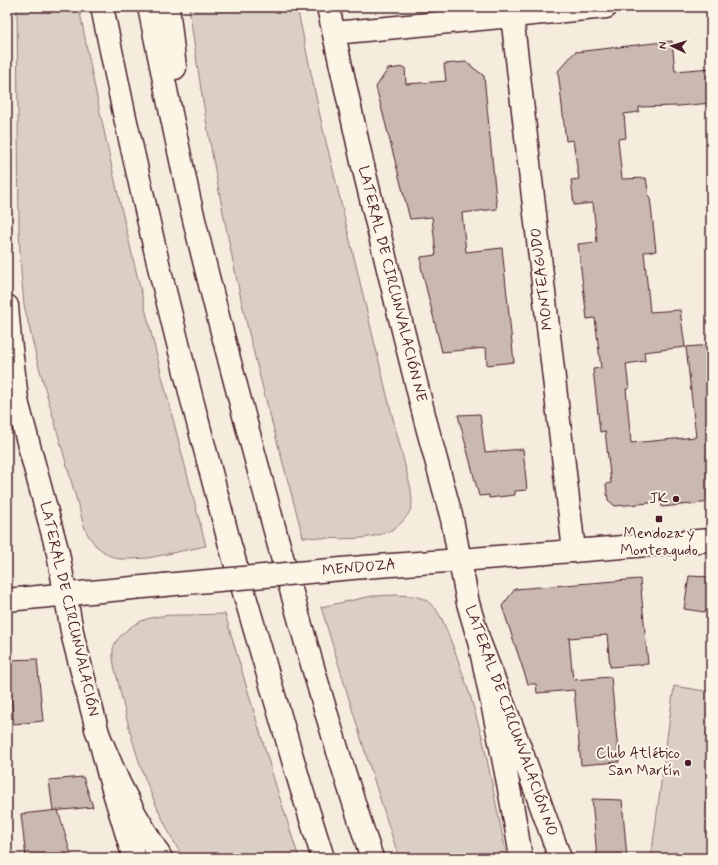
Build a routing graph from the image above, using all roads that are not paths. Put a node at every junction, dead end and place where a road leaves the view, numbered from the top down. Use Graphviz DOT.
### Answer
graph roads {
  1 [pos="102,7"];
  2 [pos="150,7"];
  3 [pos="168,7"];
  4 [pos="328,7"];
  5 [pos="606,7"];
  6 [pos="512,12"];
  7 [pos="334,33"];
  8 [pos="189,198"];
  9 [pos="7,306"];
  10 [pos="7,360"];
  11 [pos="18,408"];
  12 [pos="711,540"];
  13 [pos="574,551"];
  14 [pos="460,560"];
  15 [pos="66,594"];
  16 [pos="7,600"];
  17 [pos="479,641"];
  18 [pos="96,729"];
  19 [pos="134,858"];
  20 [pos="161,858"];
  21 [pos="323,858"];
  22 [pos="372,858"];
  23 [pos="521,858"];
  24 [pos="560,858"];
  1 -- 21 [label="main road"];
  2 -- 8 [label="main road"];
  3 -- 8 [label="main road"];
  4 -- 7 [label="main road, LATERAL DE CIRCUNVALACIÓN NE"];
  5 -- 6 [label="main road"];
  6 -- 7 [label="main road"];
  6 -- 13 [label="main road, MONTEAGUDO"];
  7 -- 14 [label="main road, LATERAL DE CIRCUNVALACIÓN NE"];
  8 -- 22 [label="main road"];
  9 -- 11 [label="main road"];
  10 -- 11 [label="main road, LATERAL DE CIRCUNVALACIÓN"];
  11 -- 15 [label="main road, LATERAL DE CIRCUNVALACIÓN"];
  12 -- 13 [label="main road, MENDOZA"];
  13 -- 14 [label="main road, MENDOZA"];
  14 -- 15 [label="main road, MENDOZA, bridge"];
  14 -- 17 [label="main road, LATERAL DE CIRCUNVALACIÓN NO"];
  15 -- 16 [label="main road, MENDOZA"];
  15 -- 18 [label="main road, LATERAL DE CIRCUNVALACIÓN"];
  17 -- 23 [label="main road"];
  17 -- 24 [label="main road, LATERAL DE CIRCUNVALACIÓN NO"];
  18 -- 19 [label="main road, LATERAL DE CIRCUNVALACIÓN"];
  18 -- 20 [label="main road"];
}
